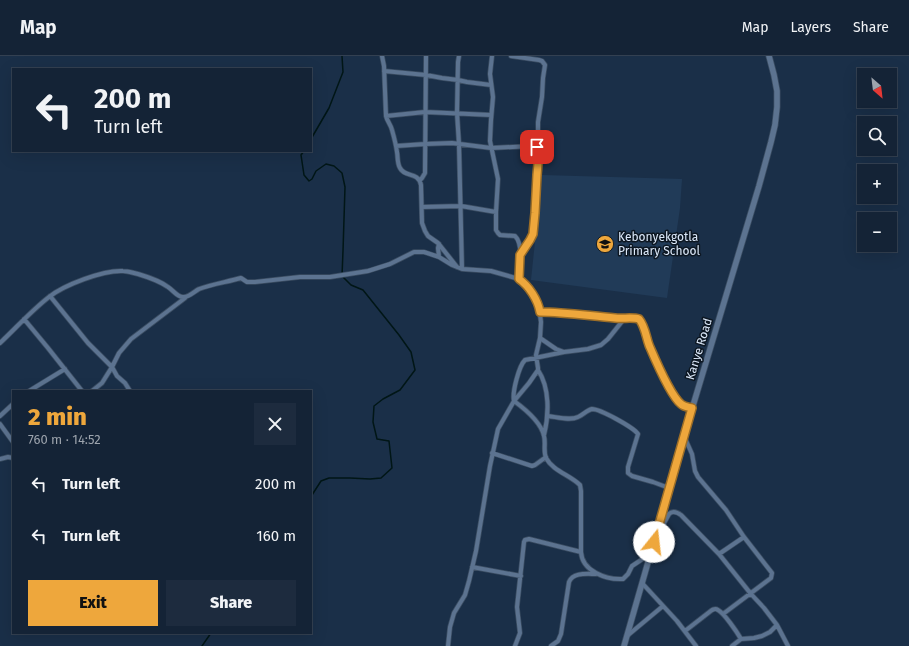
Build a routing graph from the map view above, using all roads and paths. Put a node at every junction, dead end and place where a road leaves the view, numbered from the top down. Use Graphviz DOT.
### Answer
graph roads {
  1 [pos="382,56"];
  2 [pos="426,56"];
  3 [pos="460,56"];
  4 [pos="492,56"];
  5 [pos="510,56"];
  6 [pos="769,56"];
  7 [pos="384,72"];
  8 [pos="426,75"];
  9 [pos="458,80"];
  10 [pos="491,85"];
  11 [pos="425,112"];
  12 [pos="457,113"];
  13 [pos="491,115"];
  14 [pos="386,116"];
  15 [pos="425,144"];
  16 [pos="459,144"];
  17 [pos="396,146"];
  18 [pos="491,148"];
  19 [pos="536,148"];
  20 [pos="420,180"];
  21 [pos="461,206"];
  22 [pos="422,208"];
  23 [pos="496,212"];
  24 [pos="438,246"];
  25 [pos="431,254"];
  26 [pos="520,255"];
  27 [pos="439,257"];
  28 [pos="460,268"];
  29 [pos="519,279"];
  30 [pos="50,296"];
  31 [pos="185,298"];
  32 [pos="540,312"];
  33 [pos="24,319"];
  34 [pos="624,319"];
  35 [pos="540,338"];
  36 [pos="0,343"];
  37 [pos="564,352"];
  38 [pos="536,358"];
  39 [pos="112,367"];
  40 [pos="65,369"];
  41 [pos="538,370"];
  42 [pos="31,390"];
  43 [pos="81,390"];
  44 [pos="93,390"];
  45 [pos="129,390"];
  46 [pos="514,401"];
  47 [pos="12,405"];
  48 [pos="692,408"];
  49 [pos="0,416"];
  50 [pos="548,416"];
  51 [pos="0,424"];
  52 [pos="544,436"];
  53 [pos="684,436"];
  54 [pos="12,441"];
  55 [pos="492,453"];
  56 [pos="546,457"];
  57 [pos="12,458"];
  58 [pos="0,459"];
  59 [pos="669,488"];
  60 [pos="744,537"];
  61 [pos="654,542"];
  62 [pos="581,552"];
  63 [pos="650,554"];
  64 [pos="719,554"];
  65 [pos="472,567"];
  66 [pos="596,574"];
  67 [pos="521,576"];
  68 [pos="641,582"];
  69 [pos="751,594"];
  70 [pos="663,606"];
  71 [pos="723,614"];
  72 [pos="778,626"];
  73 [pos="685,631"];
  74 [pos="626,637"];
  75 [pos="742,639"];
  76 [pos="448,646"];
  77 [pos="515,646"];
  78 [pos="551,646"];
  79 [pos="624,646"];
  80 [pos="696,646"];
  81 [pos="732,646"];
  82 [pos="788,646"];
  1 -- 7 [label="street"];
  2 -- 8 [label="street"];
  3 -- 9 [label="street"];
  4 -- 10 [label="street"];
  5 -- 19 [label="street"];
  6 -- 48 [label="main road, Kanye Road"];
  7 -- 8 [label="street"];
  7 -- 14 [label="street"];
  8 -- 9 [label="street"];
  8 -- 11 [label="street"];
  9 -- 10 [label="street"];
  9 -- 12 [label="street"];
  10 -- 13 [label="street"];
  11 -- 12 [label="street"];
  11 -- 14 [label="street"];
  11 -- 15 [label="street"];
  12 -- 13 [label="street"];
  12 -- 16 [label="street"];
  13 -- 18 [label="street"];
  14 -- 17 [label="street"];
  15 -- 16 [label="street"];
  15 -- 17 [label="street"];
  15 -- 20 [label="street"];
  16 -- 18 [label="street"];
  16 -- 21 [label="street"];
  17 -- 20 [label="street"];
  18 -- 19 [label="street"];
  18 -- 23 [label="street"];
  19 -- 26 [label="street"];
  20 -- 22 [label="street"];
  21 -- 22 [label="street"];
  21 -- 23 [label="street"];
  21 -- 28 [label="street"];
  22 -- 24 [label="street"];
  23 -- 26 [label="street"];
  24 -- 25 [label="street"];
  24 -- 27 [label="street"];
  24 -- 28 [label="street"];
  25 -- 27 [label="street"];
  25 -- 31 [label="street"];
  26 -- 29 [label="street"];
  27 -- 28 [label="street"];
  28 -- 29 [label="street"];
  29 -- 32 [label="street"];
  30 -- 31 [label="street"];
  30 -- 33 [label="street"];
  30 -- 39 [label="street"];
  31 -- 39 [label="street"];
  32 -- 34 [label="street"];
  32 -- 35 [label="street"];
  33 -- 36 [label="street"];
  33 -- 40 [label="street"];
  34 -- 37 [label="street"];
  34 -- 48 [label="street"];
  35 -- 37 [label="street"];
  35 -- 38 [label="street"];
  37 -- 38 [label="street"];
  38 -- 41 [label="street"];
  38 -- 46 [label="street"];
  39 -- 44 [label="street"];
  39 -- 45 [label="street"];
  40 -- 42 [label="street"];
  40 -- 43 [label="street"];
  41 -- 46 [label="street"];
  41 -- 50 [label="street"];
  46 -- 52 [label="street"];
  46 -- 55 [label="street"];
  47 -- 49 [label="street"];
  48 -- 53 [label="main road, Kanye Road"];
  50 -- 52 [label="street"];
  50 -- 59 [label="street"];
  51 -- 54 [label="street"];
  52 -- 56 [label="street"];
  53 -- 59 [label="main road, Kanye Road"];
  53 -- 60 [label="street"];
  55 -- 56 [label="street"];
  55 -- 65 [label="street"];
  56 -- 62 [label="street"];
  57 -- 58 [label="street"];
  59 -- 61 [label="main road, Kanye Road"];
  60 -- 64 [label="street"];
  60 -- 69 [label="street"];
  61 -- 63 [label="main road, Kanye Road"];
  61 -- 64 [label="street"];
  62 -- 66 [label="street"];
  62 -- 67 [label="street"];
  63 -- 66 [label="street"];
  63 -- 68 [label="main road, Kanye Road"];
  64 -- 69 [label="street"];
  65 -- 67 [label="street"];
  65 -- 76 [label="street"];
  66 -- 78 [label="street"];
  67 -- 77 [label="street"];
  68 -- 70 [label="street"];
  68 -- 74 [label="main road, Kanye Road"];
  69 -- 71 [label="street"];
  69 -- 72 [label="street"];
  70 -- 73 [label="street"];
  70 -- 74 [label="street"];
  71 -- 73 [label="street"];
  71 -- 75 [label="street"];
  72 -- 75 [label="street"];
  72 -- 82 [label="street"];
  73 -- 80 [label="street"];
  74 -- 79 [label="main road, Kanye Road"];
  75 -- 81 [label="street"];
}
